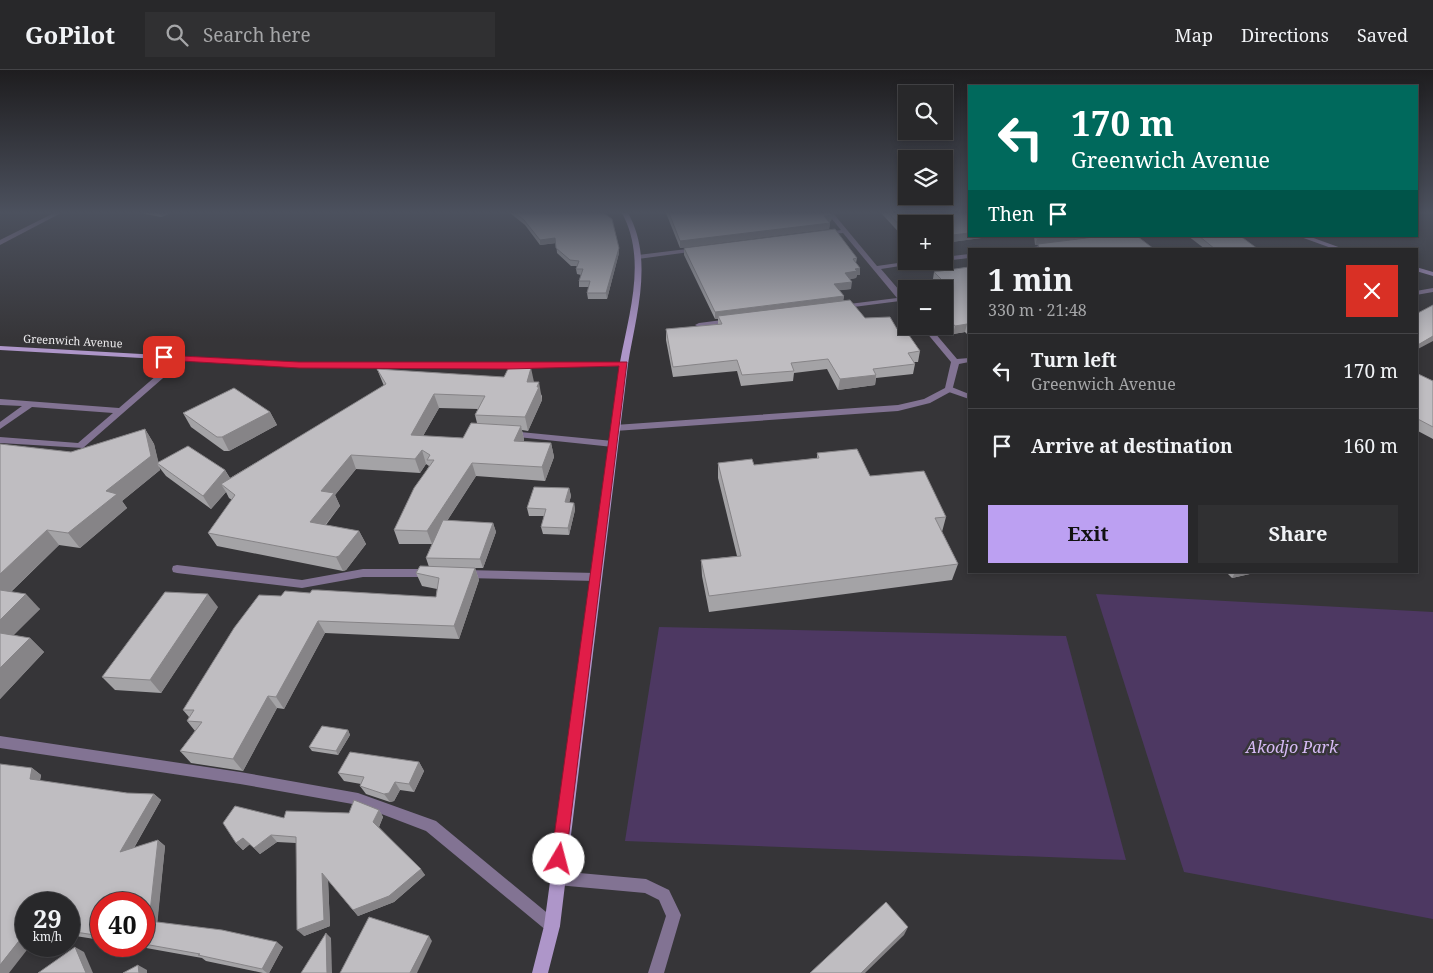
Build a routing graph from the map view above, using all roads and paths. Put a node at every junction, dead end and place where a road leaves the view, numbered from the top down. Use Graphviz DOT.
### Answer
graph roads {
  1 [pos="652,255"];
  2 [pos="865,255"];
  3 [pos="968,256"];
  4 [pos="638,257"];
  5 [pos="953,258"];
  6 [pos="898,265"];
  7 [pos="876,268"];
  8 [pos="1418,270"];
  9 [pos="1433,274"];
  10 [pos="1433,290"];
  11 [pos="1418,294"];
  12 [pos="898,295"];
  13 [pos="898,303"];
  14 [pos="834,308"];
  15 [pos="737,320"];
  16 [pos="699,326"];
  17 [pos="932,335"];
  18 [pos="0,348"];
  19 [pos="182,358"];
  20 [pos="968,360"];
  21 [pos="955,362"];
  22 [pos="624,364"];
  23 [pos="949,389"];
  24 [pos="968,397"];
  25 [pos="0,402"];
  26 [pos="30,404"];
  27 [pos="122,411"];
  28 [pos="0,426"];
  29 [pos="616,428"];
  30 [pos="504,435"];
  31 [pos="0,440"];
  32 [pos="613,444"];
  33 [pos="177,569"];
  34 [pos="596,577"];
  35 [pos="0,742"];
  36 [pos="556,878"];
  37 [pos="552,926"];
  38 [pos="540,973"];
  39 [pos="656,973"];
  1 -- 4 [label="street"];
  2 -- 7 [label="street"];
  3 -- 5 [label="street"];
  4 -- 22 [label="street"];
  6 -- 7 [label="street"];
  7 -- 12 [label="street"];
  8 -- 9 [label="street"];
  10 -- 11 [label="street"];
  13 -- 14 [label="street"];
  15 -- 16 [label="street"];
  17 -- 21 [label="street"];
  18 -- 19 [label="street, Greenwich Avenue"];
  19 -- 22 [label="street, Greenwich Avenue"];
  19 -- 27 [label="street"];
  20 -- 21 [label="street"];
  21 -- 23 [label="street"];
  22 -- 29 [label="street"];
  23 -- 24 [label="street"];
  23 -- 29 [label="street"];
  25 -- 26 [label="street"];
  26 -- 27 [label="street"];
  26 -- 28 [label="street"];
  27 -- 31 [label="street"];
  29 -- 32 [label="street"];
  30 -- 32 [label="street"];
  32 -- 34 [label="street"];
  33 -- 34 [label="street"];
  34 -- 36 [label="street"];
  35 -- 37 [label="street"];
  36 -- 37 [label="street"];
  36 -- 39 [label="street"];
  37 -- 38 [label="street"];
}
